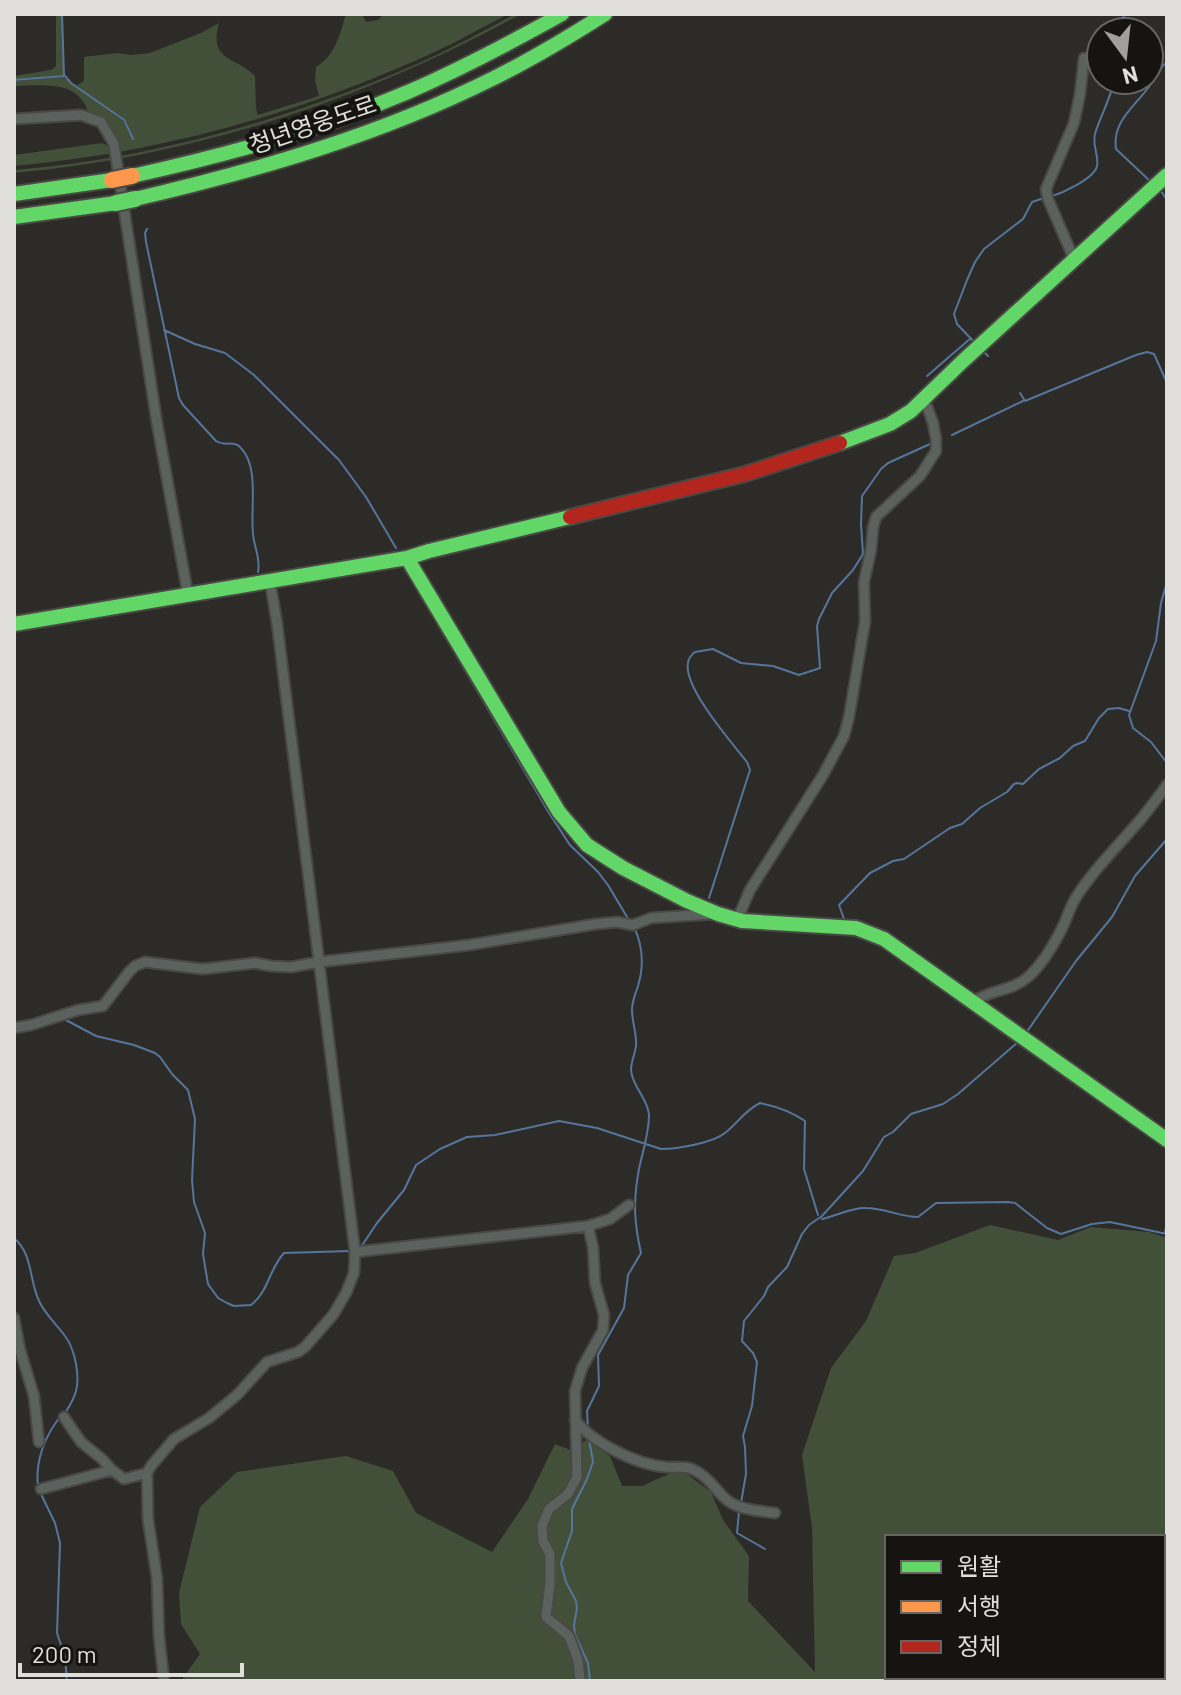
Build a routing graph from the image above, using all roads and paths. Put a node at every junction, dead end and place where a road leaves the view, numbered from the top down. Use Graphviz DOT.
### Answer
graph roads {
  1 [pos="562,14"];
  2 [pos="605,14"];
  3 [pos="1084,58"];
  4 [pos="14,119"];
  5 [pos="1167,175"];
  6 [pos="14,194"];
  7 [pos="14,217"];
  8 [pos="1074,259"];
  9 [pos="923,400"];
  10 [pos="407,558"];
  11 [pos="270,582"];
  12 [pos="188,595"];
  13 [pos="14,624"];
  14 [pos="1167,785"];
  15 [pos="718,914"];
  16 [pos="737,920"];
  17 [pos="319,962"];
  18 [pos="973,1002"];
  19 [pos="14,1028"];
  20 [pos="1167,1140"];
  21 [pos="629,1205"];
  22 [pos="588,1226"];
  23 [pos="355,1252"];
  24 [pos="14,1318"];
  25 [pos="64,1417"];
  26 [pos="574,1419"];
  27 [pos="39,1442"];
  28 [pos="112,1470"];
  29 [pos="147,1473"];
  30 [pos="41,1489"];
  31 [pos="775,1513"];
  32 [pos="580,1680"];
  33 [pos="164,1681"];
  1 -- 6 [label="main road, 청년영웅도로, bridge"];
  2 -- 7 [label="main road, 청년영웅도로, bridge"];
  3 -- 8 [label="street"];
  4 -- 12 [label="street"];
  5 -- 8 [label="main road"];
  8 -- 9 [label="main road"];
  9 -- 10 [label="main road"];
  9 -- 16 [label="street"];
  10 -- 11 [label="main road"];
  10 -- 15 [label="main road"];
  11 -- 12 [label="main road"];
  11 -- 17 [label="street"];
  12 -- 13 [label="main road"];
  14 -- 18 [label="street"];
  15 -- 16 [label="main road"];
  15 -- 17 [label="street"];
  16 -- 18 [label="main road"];
  17 -- 19 [label="street"];
  17 -- 23 [label="street"];
  18 -- 20 [label="main road"];
  21 -- 22 [label="street"];
  22 -- 23 [label="street"];
  22 -- 26 [label="street"];
  23 -- 29 [label="street"];
  24 -- 27 [label="street"];
  25 -- 28 [label="street"];
  26 -- 31 [label="street"];
  26 -- 32 [label="street"];
  28 -- 29 [label="street"];
  28 -- 30 [label="street"];
  29 -- 33 [label="street"];
}
